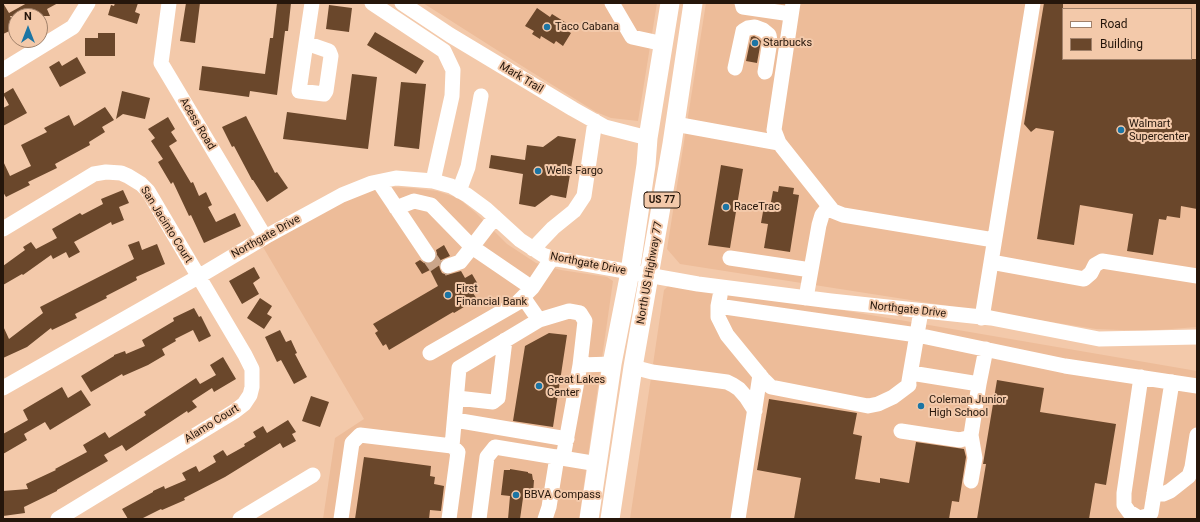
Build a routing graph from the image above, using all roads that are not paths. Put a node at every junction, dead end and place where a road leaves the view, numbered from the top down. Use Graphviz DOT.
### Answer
graph roads {
  1 [pos="88,3"];
  2 [pos="169,3"];
  3 [pos="312,3"];
  4 [pos="372,3"];
  5 [pos="402,3"];
  6 [pos="612,3"];
  7 [pos="670,3"];
  8 [pos="693,3"];
  9 [pos="742,3"];
  10 [pos="1034,3"];
  11 [pos="792,8"];
  12 [pos="306,43"];
  13 [pos="664,44"];
  14 [pos="686,51"];
  15 [pos="735,68"];
  16 [pos="3,70"];
  17 [pos="765,72"];
  18 [pos="481,96"];
  19 [pos="595,121"];
  20 [pos="675,124"];
  21 [pos="648,138"];
  22 [pos="779,143"];
  23 [pos="433,180"];
  24 [pos="379,182"];
  25 [pos="459,191"];
  26 [pos="828,206"];
  27 [pos="396,208"];
  28 [pos="495,217"];
  29 [pos="3,229"];
  30 [pos="265,237"];
  31 [pos="994,240"];
  32 [pos="472,247"];
  33 [pos="533,249"];
  34 [pos="428,255"];
  35 [pos="552,258"];
  36 [pos="730,258"];
  37 [pos="991,262"];
  38 [pos="448,266"];
  39 [pos="811,270"];
  40 [pos="630,272"];
  41 [pos="198,276"];
  42 [pos="649,276"];
  43 [pos="1197,276"];
  44 [pos="722,287"];
  45 [pos="527,293"];
  46 [pos="806,298"];
  47 [pos="718,306"];
  48 [pos="921,311"];
  49 [pos="982,318"];
  50 [pos="539,320"];
  51 [pos="917,335"];
  52 [pos="1197,337"];
  53 [pos="505,340"];
  54 [pos="986,349"];
  55 [pos="430,353"];
  56 [pos="612,364"];
  57 [pos="580,365"];
  58 [pos="633,367"];
  59 [pos="760,375"];
  60 [pos="1141,377"];
  61 [pos="910,380"];
  62 [pos="1172,382"];
  63 [pos="979,384"];
  64 [pos="1197,386"];
  65 [pos="3,388"];
  66 [pos="457,398"];
  67 [pos="755,411"];
  68 [pos="455,420"];
  69 [pos="901,431"];
  70 [pos="971,435"];
  71 [pos="1197,435"];
  72 [pos="567,439"];
  73 [pos="452,446"];
  74 [pos="560,457"];
  75 [pos="598,464"];
  76 [pos="313,475"];
  77 [pos="972,481"];
  78 [pos="1154,493"];
  79 [pos="250,516"];
  80 [pos="58,519"];
  81 [pos="341,519"];
  82 [pos="449,519"];
  83 [pos="479,519"];
  84 [pos="544,519"];
  85 [pos="590,519"];
  86 [pos="610,519"];
  87 [pos="738,519"];
  1 -- 16 [label="street"];
  2 -- 30 [label="street, Acess Road"];
  3 -- 12 [label="street"];
  4 -- 23 [label="street"];
  5 -- 19 [label="street, Mark Trail"];
  6 -- 13 [label="street"];
  7 -- 13 [label="main road, North US Highway 77 / US 77"];
  8 -- 14 [label="main road, North US Highway 77 / US 77"];
  9 -- 11 [label="street"];
  10 -- 31 [label="street"];
  11 -- 22 [label="street"];
  13 -- 14 [label="main road"];
  13 -- 21 [label="main road, North US Highway 77 / US 77"];
  14 -- 20 [label="main road, North US Highway 77 / US 77"];
  15 -- 17 [label="street"];
  18 -- 25 [label="street"];
  19 -- 21 [label="street, Mark Trail"];
  19 -- 33 [label="street"];
  20 -- 22 [label="street"];
  20 -- 42 [label="main road, North US Highway 77 / US 77"];
  21 -- 40 [label="main road, North US Highway 77 / US 77"];
  22 -- 26 [label="street"];
  23 -- 24 [label="street, Northgate Drive"];
  23 -- 25 [label="street, Northgate Drive"];
  24 -- 27 [label="street"];
  24 -- 30 [label="street, Northgate Drive"];
  25 -- 28 [label="street, Northgate Drive"];
  26 -- 31 [label="street"];
  26 -- 39 [label="street"];
  27 -- 32 [label="street"];
  27 -- 34 [label="street"];
  28 -- 32 [label="street"];
  28 -- 33 [label="street, Northgate Drive"];
  29 -- 41 [label="street, San Jacinto Court"];
  30 -- 41 [label="street, Northgate Drive"];
  31 -- 37 [label="street"];
  32 -- 38 [label="street"];
  32 -- 45 [label="street"];
  33 -- 35 [label="street, Northgate Drive"];
  35 -- 40 [label="street, Northgate Drive"];
  35 -- 45 [label="street"];
  36 -- 39 [label="street"];
  37 -- 43 [label="street"];
  37 -- 49 [label="street"];
  39 -- 46 [label="street"];
  40 -- 42 [label="street, Northgate Drive"];
  40 -- 56 [label="main road, North US Highway 77 / US 77"];
  41 -- 65 [label="street, Northgate Drive"];
  41 -- 80 [label="street, Alamo Court"];
  42 -- 44 [label="street, Northgate Drive"];
  42 -- 58 [label="main road, North US Highway 77 / US 77"];
  44 -- 46 [label="street, Northgate Drive"];
  44 -- 47 [label="street"];
  45 -- 50 [label="street"];
  45 -- 55 [label="street"];
  46 -- 48 [label="street, Northgate Drive"];
  47 -- 51 [label="street"];
  47 -- 59 [label="street"];
  48 -- 49 [label="street, Northgate Drive"];
  48 -- 51 [label="street"];
  49 -- 52 [label="street, Northgate Drive"];
  50 -- 53 [label="street"];
  50 -- 57 [label="street"];
  51 -- 54 [label="street"];
  51 -- 61 [label="street"];
  53 -- 66 [label="street"];
  53 -- 66 [label="street"];
  54 -- 60 [label="street"];
  54 -- 63 [label="street"];
  56 -- 57 [label="street"];
  56 -- 75 [label="main road, North US Highway 77 / US 77"];
  57 -- 72 [label="street"];
  58 -- 67 [label="street"];
  58 -- 86 [label="main road, North US Highway 77 / US 77"];
  59 -- 61 [label="street"];
  59 -- 67 [label="street"];
  60 -- 62 [label="street"];
  60 -- 78 [label="street"];
  61 -- 63 [label="street"];
  62 -- 64 [label="street"];
  62 -- 78 [label="street"];
  63 -- 70 [label="street"];
  66 -- 68 [label="street"];
  67 -- 87 [label="street"];
  68 -- 72 [label="street"];
  68 -- 73 [label="street"];
  69 -- 70 [label="street"];
  70 -- 77 [label="street"];
  71 -- 78 [label="street"];
  72 -- 74 [label="street"];
  73 -- 81 [label="street"];
  73 -- 82 [label="street"];
  74 -- 75 [label="street"];
  74 -- 83 [label="street"];
  74 -- 84 [label="street"];
  75 -- 85 [label="main road, North US Highway 77 / US 77"];
  76 -- 79 [label="street"];
}
